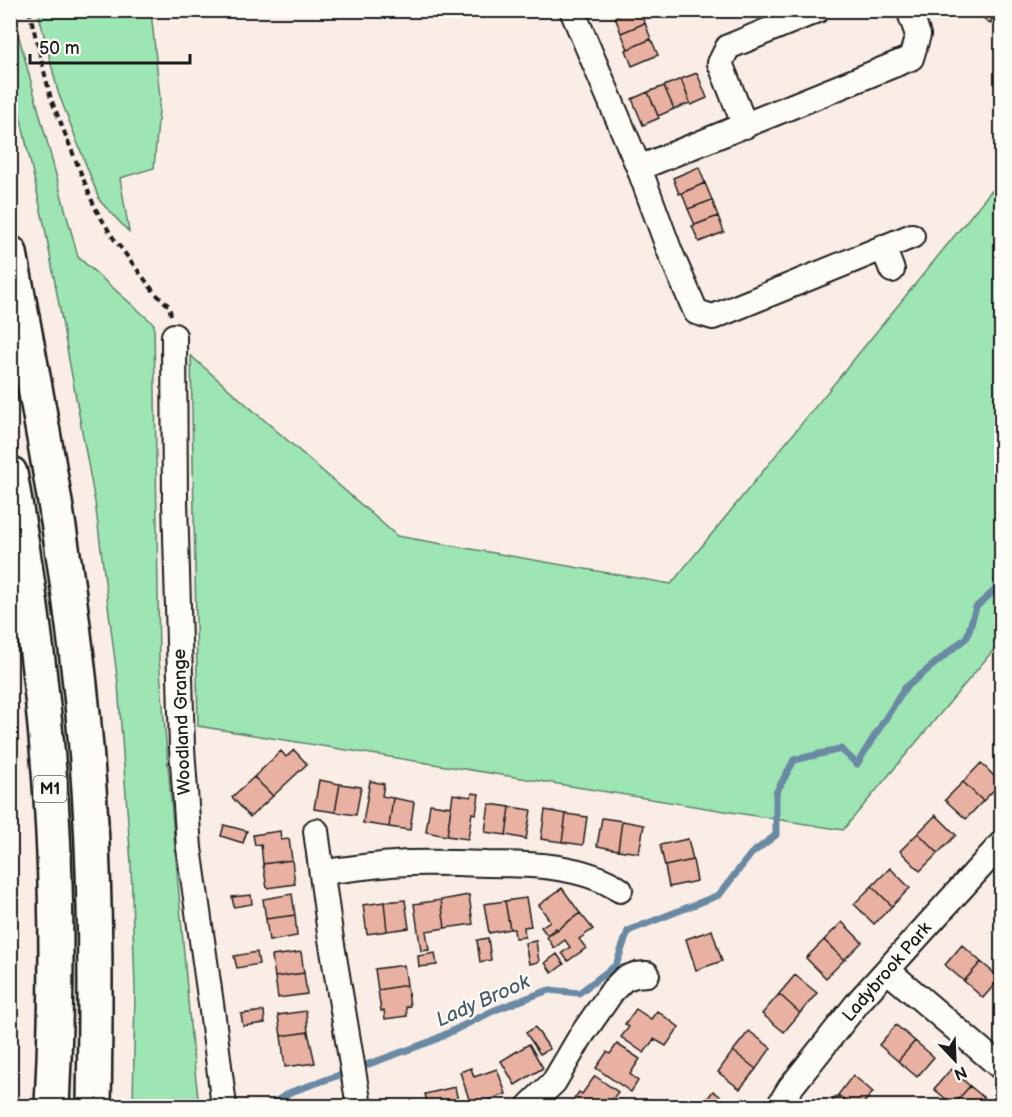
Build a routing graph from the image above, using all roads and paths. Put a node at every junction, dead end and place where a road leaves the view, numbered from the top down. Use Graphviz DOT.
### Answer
graph roads {
  1 [pos="29,10"];
  2 [pos="572,10"];
  3 [pos="818,10"];
  4 [pos="909,10"];
  5 [pos="745,126"];
  6 [pos="639,168"];
  7 [pos="912,236"];
  8 [pos="883,247"];
  9 [pos="10,253"];
  10 [pos="892,270"];
  11 [pos="174,336"];
  12 [pos="10,473"];
  13 [pos="316,831"];
  14 [pos="1002,843"];
  15 [pos="322,872"];
  16 [pos="620,890"];
  17 [pos="887,969"];
  18 [pos="647,974"];
  19 [pos="1002,1068"];
  20 [pos="359,1106"];
  21 [pos="52,1107"];
  22 [pos="94,1107"];
  23 [pos="224,1107"];
  24 [pos="529,1107"];
  25 [pos="779,1107"];
  1 -- 11 [label="path"];
  2 -- 6 [label="street"];
  3 -- 5 [label="street"];
  4 -- 5 [label="street"];
  5 -- 6 [label="street"];
  6 -- 8 [label="street"];
  7 -- 8 [label="street"];
  8 -- 10 [label="street"];
  9 -- 22 [label="highway, M1"];
  11 -- 23 [label="street, Woodland Grange"];
  12 -- 21 [label="highway, M1"];
  13 -- 15 [label="street"];
  14 -- 17 [label="street, Ladybrook Park"];
  15 -- 16 [label="street"];
  15 -- 20 [label="street"];
  17 -- 19 [label="street"];
  17 -- 25 [label="street, Ladybrook Park"];
  18 -- 24 [label="street"];
}
